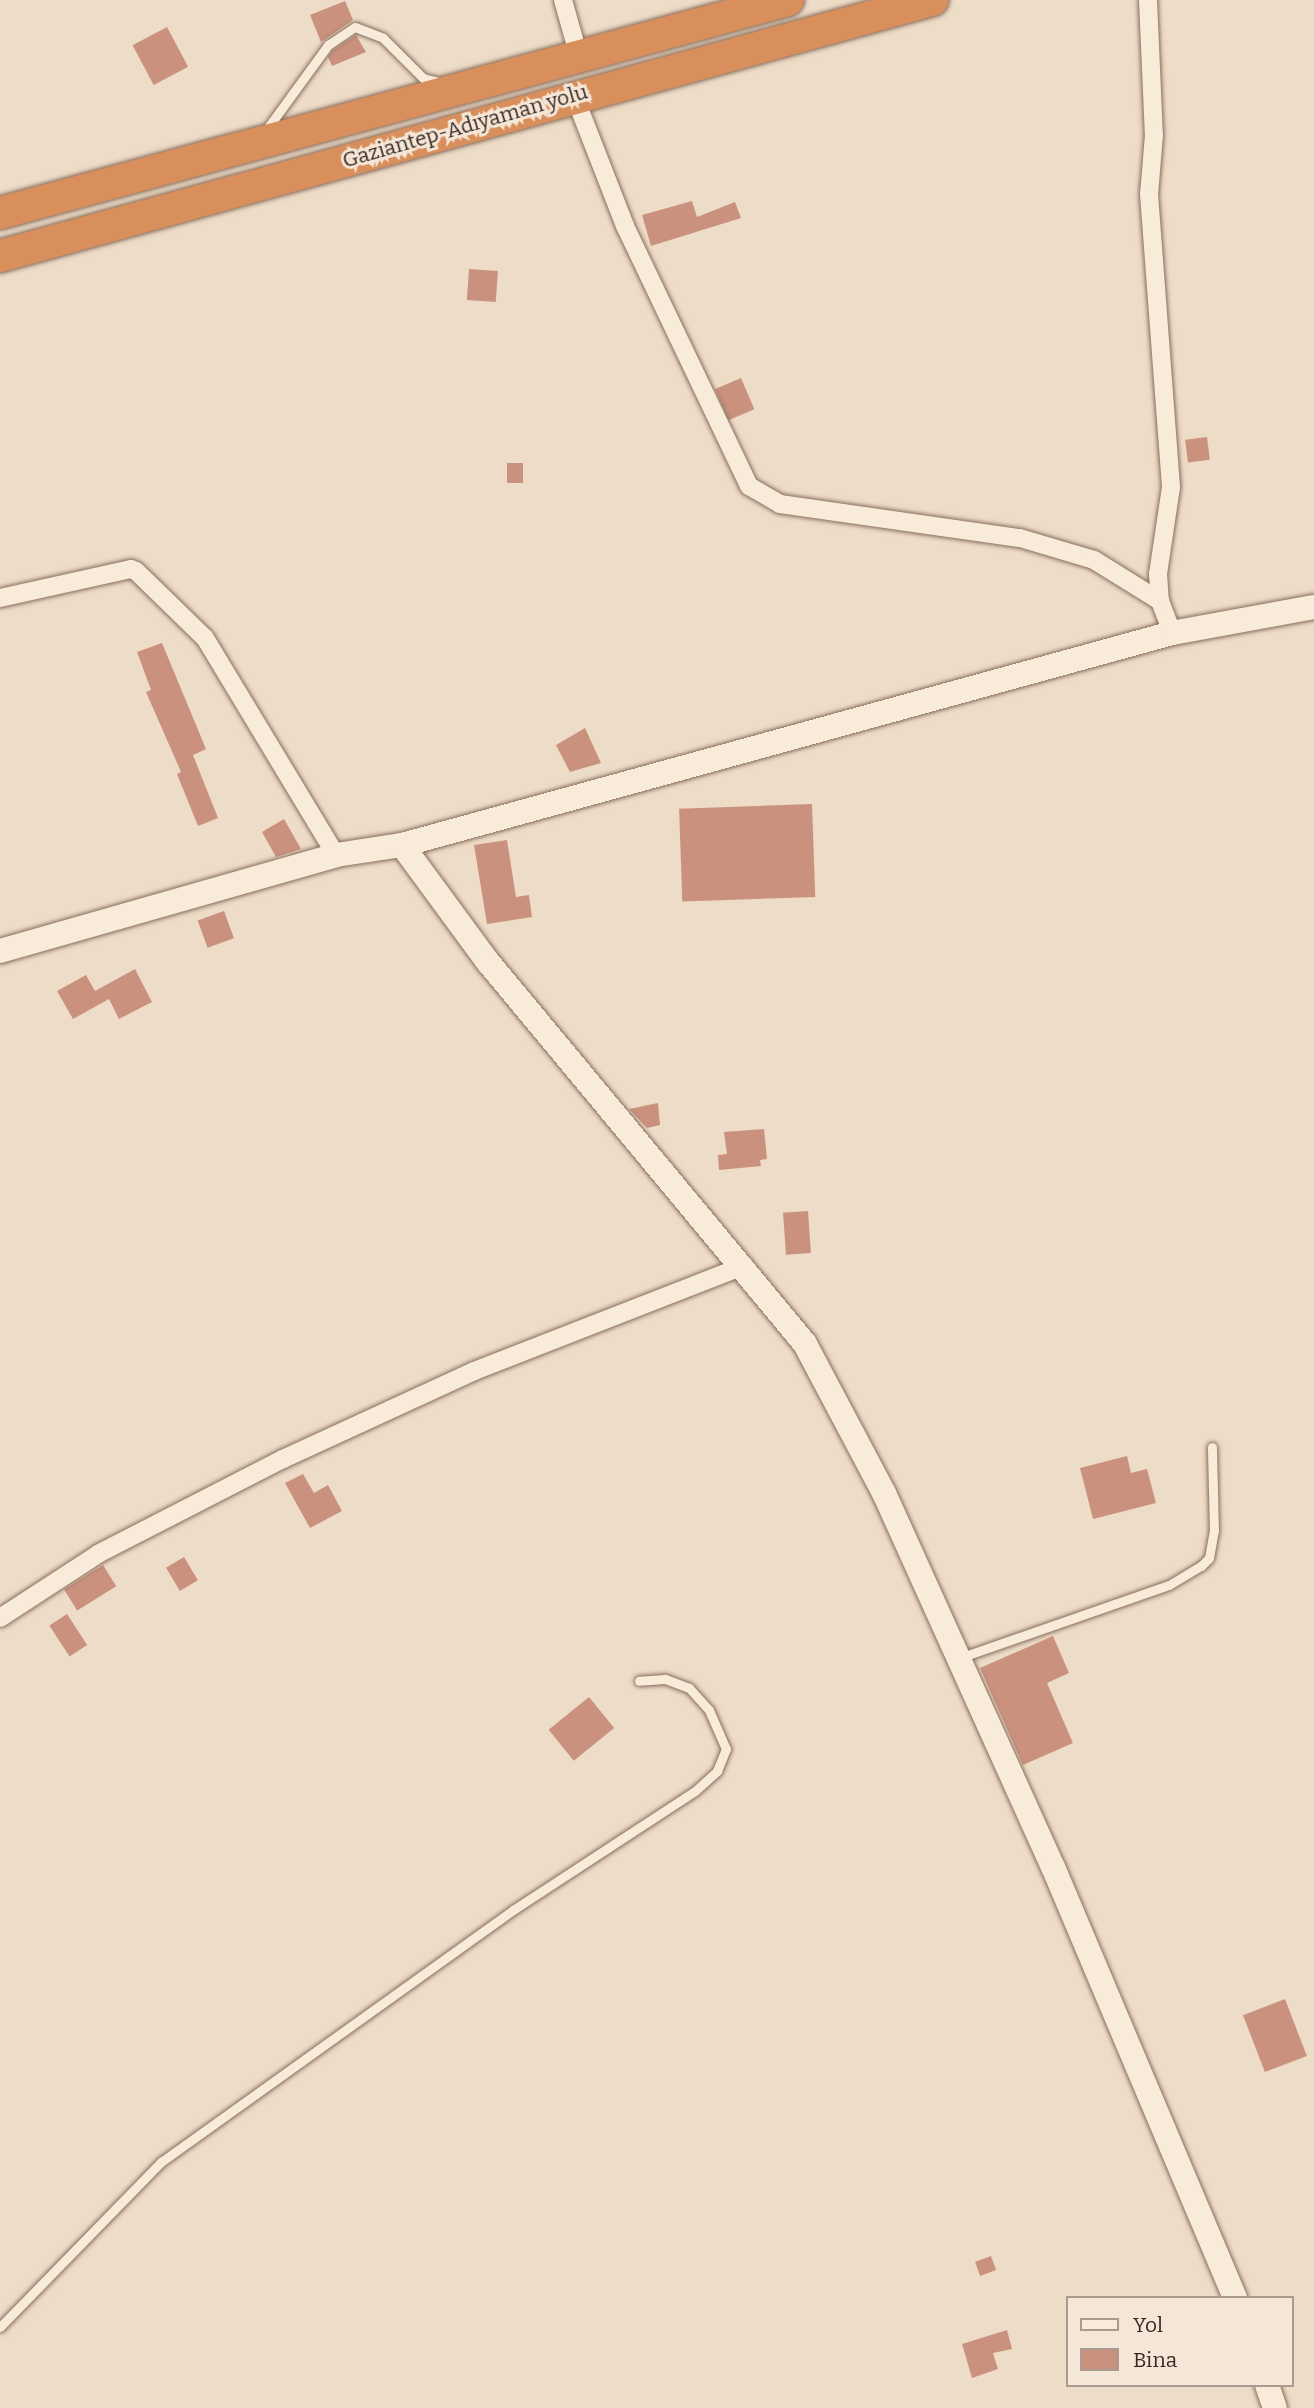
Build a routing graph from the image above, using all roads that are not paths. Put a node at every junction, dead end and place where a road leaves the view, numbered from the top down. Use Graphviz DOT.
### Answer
graph roads {
  1 [pos="563,0"];
  2 [pos="788,0"];
  3 [pos="932,0"];
  4 [pos="1148,0"];
  5 [pos="579,57"];
  6 [pos="462,88"];
  7 [pos="574,96"];
  8 [pos="256,144"];
  9 [pos="0,213"];
  10 [pos="0,256"];
  11 [pos="0,598"];
  12 [pos="1160,601"];
  13 [pos="1314,607"];
  14 [pos="1172,633"];
  15 [pos="402,845"];
  16 [pos="336,855"];
  17 [pos="0,951"];
  18 [pos="744,1266"];
  19 [pos="1212,1447"];
  20 [pos="0,1618"];
  21 [pos="958,1658"];
  22 [pos="639,1681"];
  23 [pos="1234,2296"];
  24 [pos="0,2327"];
  25 [pos="1268,2387"];
  26 [pos="1275,2408"];
  1 -- 5 [label="street"];
  2 -- 5 [label="highway, Gaziantep-Adıyaman yolu"];
  3 -- 7 [label="highway, Gaziantep-Adıyaman yolu"];
  4 -- 12 [label="street"];
  5 -- 6 [label="highway, Gaziantep-Adıyaman yolu"];
  6 -- 8 [label="highway, Gaziantep-Adıyaman yolu"];
  6 -- 8 [label="lane"];
  7 -- 10 [label="highway, Gaziantep-Adıyaman yolu"];
  7 -- 12 [label="street"];
  8 -- 9 [label="highway, Gaziantep-Adıyaman yolu"];
  11 -- 16 [label="street"];
  12 -- 14 [label="street"];
  13 -- 14 [label="street"];
  14 -- 15 [label="street"];
  15 -- 16 [label="street"];
  15 -- 18 [label="street"];
  16 -- 17 [label="street"];
  18 -- 20 [label="street"];
  18 -- 21 [label="street"];
  19 -- 21 [label="lane"];
  21 -- 23 [label="street"];
  22 -- 24 [label="lane"];
  25 -- 26 [label="street"];
}
